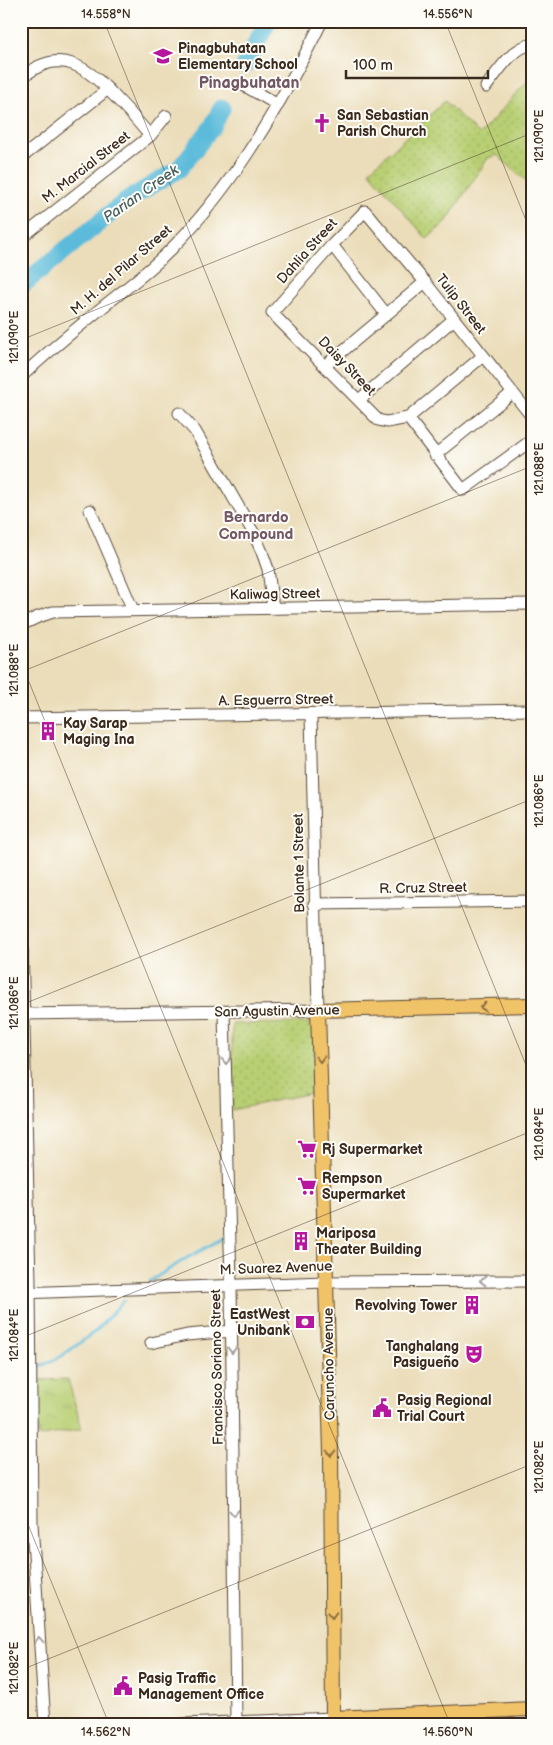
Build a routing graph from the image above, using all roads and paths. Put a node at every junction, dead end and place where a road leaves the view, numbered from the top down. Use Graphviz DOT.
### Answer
graph roads {
  1 [pos="322,21"];
  2 [pos="532,46"];
  3 [pos="21,79"];
  4 [pos="244,86"];
  5 [pos="486,87"];
  6 [pos="108,89"];
  7 [pos="278,105"];
  8 [pos="166,116"];
  9 [pos="150,136"];
  10 [pos="21,158"];
  11 [pos="365,211"];
  12 [pos="21,238"];
  13 [pos="332,245"];
  14 [pos="424,282"];
  15 [pos="272,313"];
  16 [pos="386,314"];
  17 [pos="454,319"];
  18 [pos="483,356"];
  19 [pos="326,365"];
  20 [pos="21,377"];
  21 [pos="512,393"];
  22 [pos="359,400"];
  23 [pos="179,413"];
  24 [pos="532,417"];
  25 [pos="408,418"];
  26 [pos="532,440"];
  27 [pos="435,455"];
  28 [pos="90,510"];
  29 [pos="532,604"];
  30 [pos="273,609"];
  31 [pos="133,610"];
  32 [pos="21,625"];
  33 [pos="532,710"];
  34 [pos="311,714"];
  35 [pos="21,718"];
  36 [pos="21,897"];
  37 [pos="532,901"];
  38 [pos="314,904"];
  39 [pos="532,1005"];
  40 [pos="318,1010"];
  41 [pos="224,1012"];
  42 [pos="22,1014"];
  43 [pos="532,1281"];
  44 [pos="326,1282"];
  45 [pos="231,1284"];
  46 [pos="26,1293"];
  47 [pos="232,1331"];
  48 [pos="150,1343"];
  49 [pos="532,1709"];
  50 [pos="333,1718"];
  51 [pos="483,1719"];
  52 [pos="236,1722"];
  53 [pos="45,1724"];
  54 [pos="182,1724"];
  1 -- 7 [label="street, M. H. del Pilar Street"];
  2 -- 5 [label="street"];
  3 -- 6 [label="street"];
  4 -- 7 [label="street"];
  6 -- 9 [label="street"];
  6 -- 10 [label="street"];
  7 -- 20 [label="street, M. H. del Pilar Street"];
  8 -- 9 [label="street, M. Marcial Street"];
  9 -- 12 [label="street, M. Marcial Street"];
  11 -- 13 [label="street, Dahlia Street"];
  11 -- 14 [label="street, Tulip Street"];
  13 -- 15 [label="street, Dahlia Street"];
  13 -- 16 [label="street"];
  14 -- 16 [label="street"];
  14 -- 17 [label="street, Tulip Street"];
  15 -- 19 [label="street, Daisy Street"];
  16 -- 19 [label="street"];
  17 -- 18 [label="street, Tulip Street"];
  17 -- 22 [label="street"];
  18 -- 21 [label="street, Tulip Street"];
  18 -- 25 [label="street"];
  19 -- 22 [label="street, Daisy Street"];
  21 -- 24 [label="street, Tulip Street"];
  21 -- 27 [label="street"];
  22 -- 25 [label="street, Daisy Street"];
  23 -- 30 [label="street"];
  25 -- 27 [label="street"];
  26 -- 27 [label="street"];
  28 -- 31 [label="street"];
  29 -- 30 [label="street, Kaliwag Street"];
  30 -- 31 [label="street, Kaliwag Street"];
  31 -- 32 [label="street, Kaliwag Street"];
  33 -- 34 [label="street, A. Esguerra Street"];
  34 -- 35 [label="street, A. Esguerra Street"];
  34 -- 38 [label="street, Bolante 1 Street"];
  36 -- 42 [label="street"];
  37 -- 38 [label="street, R. Cruz Street"];
  38 -- 40 [label="street, Bolante 1 Street"];
  39 -- 40 [label="main road, San Agustin Avenue, one-way"];
  40 -- 41 [label="street, San Agustin Avenue"];
  40 -- 44 [label="main road, Caruncho Avenue, one-way"];
  41 -- 42 [label="street, San Agustin Avenue"];
  41 -- 45 [label="street, Francisco Soriano Street, one-way"];
  42 -- 46 [label="street"];
  43 -- 44 [label="street, M. Suarez Avenue, one-way"];
  44 -- 45 [label="street, M. Suarez Avenue"];
  44 -- 50 [label="main road, Caruncho Avenue, one-way"];
  45 -- 46 [label="street, M. Suarez Avenue"];
  45 -- 47 [label="street, Francisco Soriano Street"];
  53 -- 46 [label="street, one-way"];
  47 -- 48 [label="street"];
  47 -- 52 [label="street, Francisco Soriano Street, one-way"];
  49 -- 51 [label="main road"];
  50 -- 51 [label="main road"];
  50 -- 52 [label="street"];
  52 -- 54 [label="street"];
}
